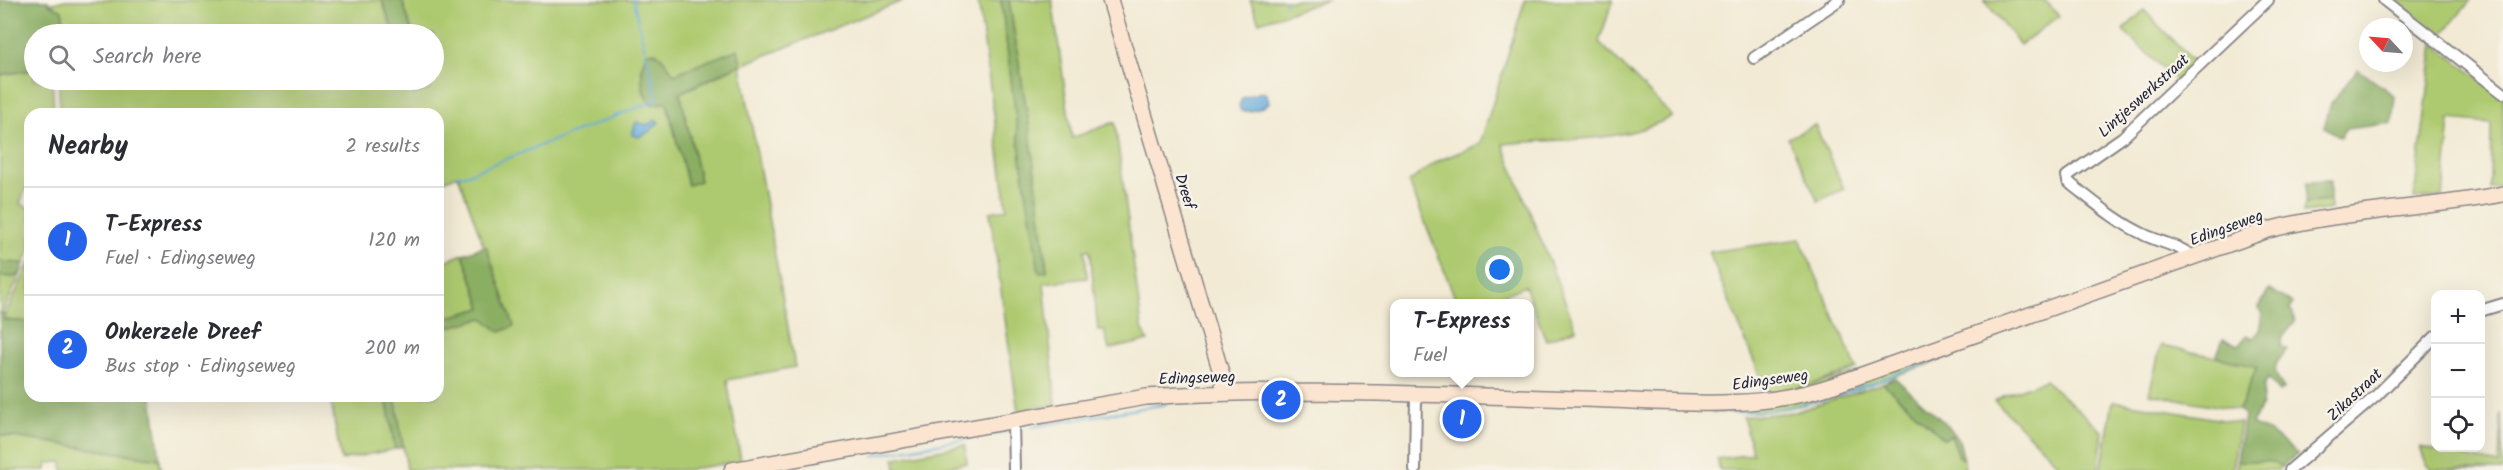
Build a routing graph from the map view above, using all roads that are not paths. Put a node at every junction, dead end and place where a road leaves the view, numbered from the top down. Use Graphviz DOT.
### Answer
graph roads {
  1 [pos="1110,0"];
  2 [pos="1839,0"];
  3 [pos="2268,0"];
  4 [pos="2384,0"];
  5 [pos="1754,57"];
  6 [pos="2503,93"];
  7 [pos="2503,194"];
  8 [pos="2194,258"];
  9 [pos="2503,304"];
  10 [pos="2485,310"];
  11 [pos="2431,341"];
  12 [pos="1224,393"];
  13 [pos="1416,395"];
  14 [pos="1013,420"];
  15 [pos="732,470"];
  16 [pos="1014,470"];
  17 [pos="1415,470"];
  18 [pos="2290,470"];
  1 -- 12 [label="main road, Dreef"];
  2 -- 5 [label="street"];
  3 -- 8 [label="street, Lintjeswerkstraat"];
  4 -- 6 [label="street"];
  7 -- 8 [label="main road, Edingseweg"];
  8 -- 13 [label="main road, Edingseweg"];
  9 -- 10 [label="street"];
  11 -- 18 [label="street, Zikastraat"];
  12 -- 13 [label="main road, Edingseweg"];
  12 -- 14 [label="main road, Edingseweg"];
  13 -- 17 [label="street"];
  14 -- 15 [label="main road, Edingseweg"];
  14 -- 16 [label="street"];
}
